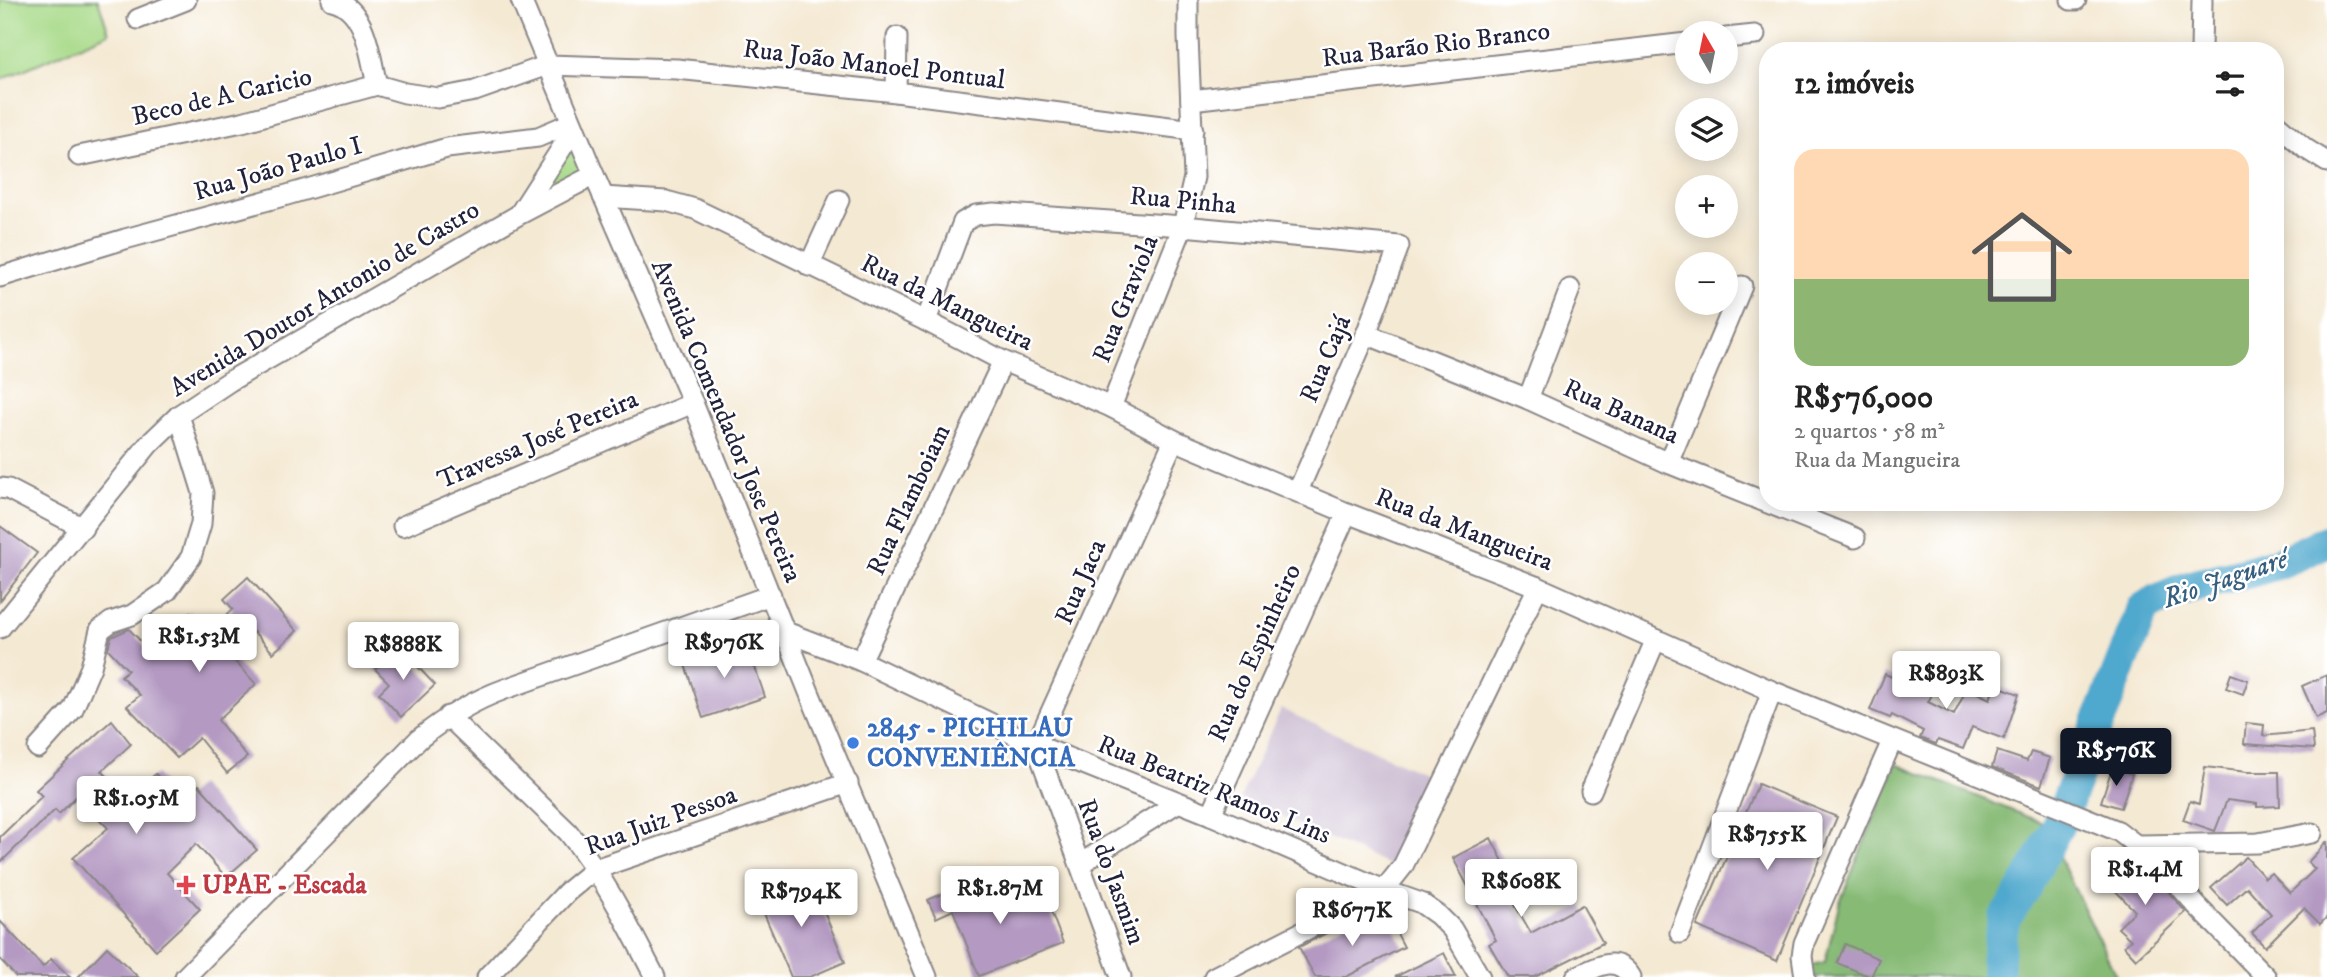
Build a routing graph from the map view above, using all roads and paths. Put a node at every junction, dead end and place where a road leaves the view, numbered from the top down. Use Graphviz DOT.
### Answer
graph roads {
  1 [pos="186,0"];
  2 [pos="332,0"];
  3 [pos="521,0"];
  4 [pos="1188,0"];
  5 [pos="2071,0"];
  6 [pos="2077,0"];
  7 [pos="2202,0"];
  8 [pos="138,19"];
  9 [pos="1755,35"];
  10 [pos="897,37"];
  11 [pos="1738,37"];
  12 [pos="2201,42"];
  13 [pos="1675,44"];
  14 [pos="548,65"];
  15 [pos="377,85"];
  16 [pos="896,92"];
  17 [pos="1191,100"];
  18 [pos="573,126"];
  19 [pos="1193,130"];
  20 [pos="2284,131"];
  21 [pos="79,156"];
  22 [pos="2327,162"];
  23 [pos="594,175"];
  24 [pos="603,197"];
  25 [pos="839,200"];
  26 [pos="520,214"];
  27 [pos="1183,226"];
  28 [pos="1399,246"];
  29 [pos="810,266"];
  30 [pos="0,277"];
  31 [pos="1742,286"];
  32 [pos="1570,289"];
  33 [pos="926,321"];
  34 [pos="1366,334"];
  35 [pos="1003,361"];
  36 [pos="1528,399"];
  37 [pos="693,403"];
  38 [pos="1111,407"];
  39 [pos="179,415"];
  40 [pos="1174,440"];
  41 [pos="1668,463"];
  42 [pos="0,488"];
  43 [pos="1298,491"];
  44 [pos="1759,499"];
  45 [pos="1788,511"];
  46 [pos="1347,513"];
  47 [pos="403,526"];
  48 [pos="83,528"];
  49 [pos="1855,538"];
  50 [pos="1538,587"];
  51 [pos="771,595"];
  52 [pos="0,628"];
  53 [pos="786,632"];
  54 [pos="1656,639"];
  55 [pos="861,660"];
  56 [pos="1772,691"];
  57 [pos="448,716"];
  58 [pos="1892,741"];
  59 [pos="1036,745"];
  60 [pos="38,748"];
  61 [pos="848,783"];
  62 [pos="1591,791"];
  63 [pos="1177,803"];
  64 [pos="1211,815"];
  65 [pos="2312,833"];
  66 [pos="2138,845"];
  67 [pos="1080,864"];
  68 [pos="595,869"];
  69 [pos="1384,890"];
  70 [pos="1680,933"];
  71 [pos="186,977"];
  72 [pos="487,977"];
  73 [pos="655,977"];
  74 [pos="927,977"];
  75 [pos="1121,977"];
  76 [pos="1213,977"];
  77 [pos="1480,977"];
  78 [pos="1576,977"];
  79 [pos="1630,977"];
  80 [pos="1805,977"];
  81 [pos="2266,977"];
  1 -- 8 [label="street"];
  2 -- 15 [label="street"];
  3 -- 14 [label="street, Avenida Comendador Jose Pereira"];
  4 -- 17 [label="street, Rua Graviola"];
  5 -- 6 [label="street"];
  7 -- 12 [label="street"];
  9 -- 11 [label="street"];
  10 -- 16 [label="street"];
  13 -- 17 [label="street, Rua Barão Rio Branco"];
  14 -- 15 [label="street"];
  14 -- 16 [label="street, Rua João Manoel Pontual"];
  14 -- 18 [label="street, Avenida Comendador Jose Pereira"];
  15 -- 21 [label="street, Beco de A Caricio"];
  16 -- 19 [label="street, Rua João Manoel Pontual"];
  17 -- 19 [label="street, Rua Graviola"];
  18 -- 23 [label="street, Avenida Comendador Jose Pereira"];
  18 -- 26 [label="street, Avenida Doutor Antonio de Castro"];
  18 -- 30 [label="street, Rua João Paulo I"];
  19 -- 27 [label="street, Rua Graviola"];
  20 -- 22 [label="street"];
  23 -- 24 [label="street, Avenida Comendador Jose Pereira"];
  23 -- 26 [label="street, Avenida Doutor Antonio de Castro"];
  24 -- 29 [label="street, Rua da Mangueira"];
  24 -- 37 [label="street, Avenida Comendador Jose Pereira"];
  25 -- 29 [label="street"];
  26 -- 39 [label="street, Avenida Doutor Antonio de Castro"];
  27 -- 28 [label="street, Rua Pinha"];
  27 -- 33 [label="street, Rua Pinha"];
  27 -- 38 [label="street, Rua Graviola"];
  28 -- 34 [label="street, Rua Cajá"];
  29 -- 33 [label="street, Rua da Mangueira"];
  31 -- 41 [label="street"];
  32 -- 36 [label="street"];
  33 -- 35 [label="street, Rua da Mangueira"];
  34 -- 36 [label="street, Rua Banana"];
  34 -- 43 [label="street, Rua Cajá"];
  35 -- 38 [label="street, Rua da Mangueira"];
  35 -- 55 [label="street, Rua Flamboiam"];
  36 -- 41 [label="street, Rua Banana"];
  37 -- 47 [label="street, Travessa José Pereira"];
  37 -- 51 [label="street, Avenida Comendador Jose Pereira"];
  38 -- 40 [label="street, Rua da Mangueira"];
  39 -- 48 [label="street, Avenida Doutor Antonio de Castro"];
  39 -- 60 [label="street"];
  40 -- 43 [label="street, Rua da Mangueira"];
  40 -- 59 [label="street, Rua Jaca"];
  41 -- 44 [label="street, Rua Banana"];
  42 -- 48 [label="street"];
  43 -- 46 [label="street, Rua da Mangueira"];
  45 -- 49 [label="street, Rua Banana"];
  46 -- 50 [label="street, Rua da Mangueira"];
  46 -- 64 [label="street, Rua do Espinheiro"];
  48 -- 52 [label="street, Avenida Doutor Antonio de Castro"];
  50 -- 54 [label="street, Rua da Mangueira"];
  50 -- 69 [label="street"];
  51 -- 53 [label="street, Avenida Comendador Jose Pereira"];
  51 -- 57 [label="street"];
  53 -- 55 [label="street, Rua Beatriz Ramos Lins"];
  53 -- 61 [label="street, Avenida Comendador Jose Pereira"];
  54 -- 56 [label="street, Rua da Mangueira"];
  54 -- 62 [label="street"];
  55 -- 59 [label="street, Rua Beatriz Ramos Lins"];
  56 -- 58 [label="street, Rua da Mangueira"];
  56 -- 70 [label="street"];
  57 -- 68 [label="street"];
  57 -- 71 [label="street"];
  58 -- 66 [label="street, Rua da Mangueira"];
  58 -- 80 [label="street"];
  59 -- 63 [label="street, Rua Beatriz Ramos Lins"];
  59 -- 67 [label="street, Rua do Jasmim"];
  61 -- 68 [label="street, Rua Juiz Pessoa"];
  61 -- 74 [label="street, Avenida Comendador Jose Pereira"];
  63 -- 64 [label="street, Rua Beatriz Ramos Lins"];
  63 -- 67 [label="street"];
  64 -- 69 [label="street, Rua Beatriz Ramos Lins"];
  65 -- 66 [label="street"];
  66 -- 81 [label="street, Rua da Mangueira"];
  67 -- 75 [label="street, Rua do Jasmim"];
  68 -- 72 [label="street, Rua Juiz Pessoa"];
  68 -- 73 [label="street"];
  69 -- 76 [label="street"];
  69 -- 77 [label="street, Rua Beatriz Ramos Lins"];
  78 -- 79 [label="street"];
}
